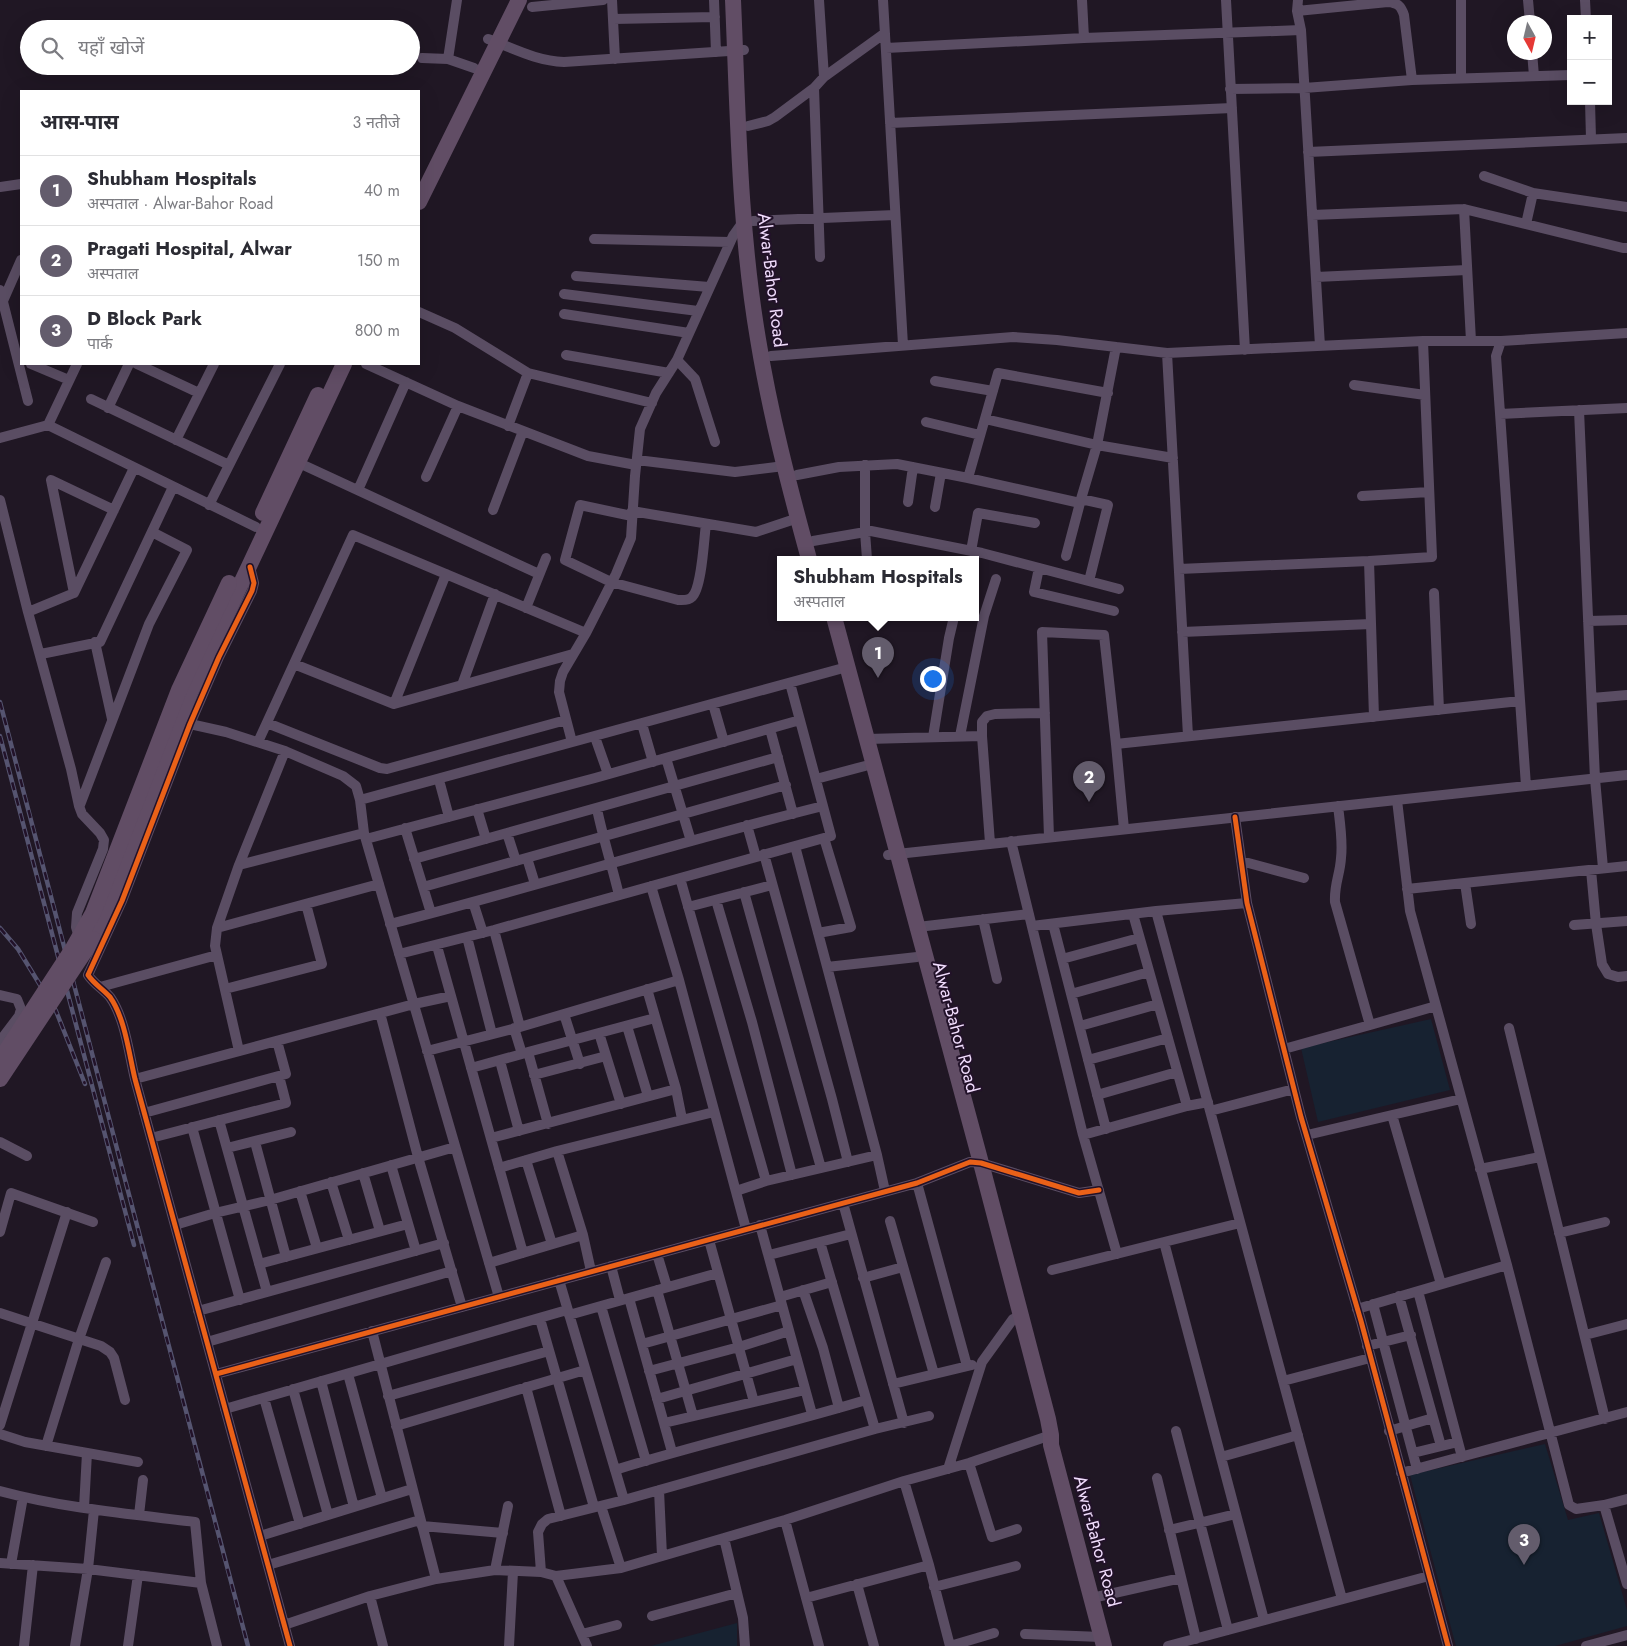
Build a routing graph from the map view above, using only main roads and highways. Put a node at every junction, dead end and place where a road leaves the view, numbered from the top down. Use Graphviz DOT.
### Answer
graph roads {
  1 [pos="506,0"];
  2 [pos="732,0"];
  3 [pos="742,0"];
  4 [pos="525,4"];
  5 [pos="493,41"];
  6 [pos="739,50"];
  7 [pos="443,142"];
  8 [pos="420,178"];
  9 [pos="420,200"];
  10 [pos="748,222"];
  11 [pos="333,365"];
  12 [pos="344,365"];
  13 [pos="790,470"];
  14 [pos="808,556"];
  15 [pos="817,556"];
  16 [pos="235,585"];
  17 [pos="826,621"];
  18 [pos="835,621"];
  19 [pos="844,668"];
  20 [pos="893,854"];
  21 [pos="0,1060"];
  22 [pos="0,1080"];
  23 [pos="976,1162"];
  24 [pos="1049,1439"];
  25 [pos="1102,1641"];
  1 -- 5 [label="main road"];
  2 -- 6 [label="main road, Alwar-Bahor Road"];
  3 -- 6 [label="main road, Alwar-Bahor Road"];
  4 -- 5 [label="main road"];
  5 -- 7 [label="main road"];
  5 -- 7 [label="main road"];
  6 -- 10 [label="main road, Alwar-Bahor Road"];
  6 -- 10 [label="main road, Alwar-Bahor Road"];
  7 -- 8 [label="main road"];
  7 -- 9 [label="main road"];
  10 -- 13 [label="main road, Alwar-Bahor Road"];
  10 -- 13 [label="main road, Alwar-Bahor Road"];
  11 -- 16 [label="main road"];
  12 -- 16 [label="main road"];
  13 -- 14 [label="main road, Alwar-Bahor Road"];
  13 -- 15 [label="main road, Alwar-Bahor Road"];
  16 -- 21 [label="main road, bridge"];
  16 -- 22 [label="main road, bridge"];
  17 -- 19 [label="main road, Alwar-Bahor Road"];
  18 -- 19 [label="main road, Alwar-Bahor Road"];
  19 -- 20 [label="main road, Alwar-Bahor Road"];
  19 -- 20 [label="main road, Alwar-Bahor Road"];
  20 -- 23 [label="main road, Alwar-Bahor Road"];
  20 -- 23 [label="main road, Alwar-Bahor Road"];
  23 -- 24 [label="main road, Alwar-Bahor Road"];
  23 -- 24 [label="main road, Alwar-Bahor Road"];
  24 -- 25 [label="main road, Alwar-Bahor Road"];
}
